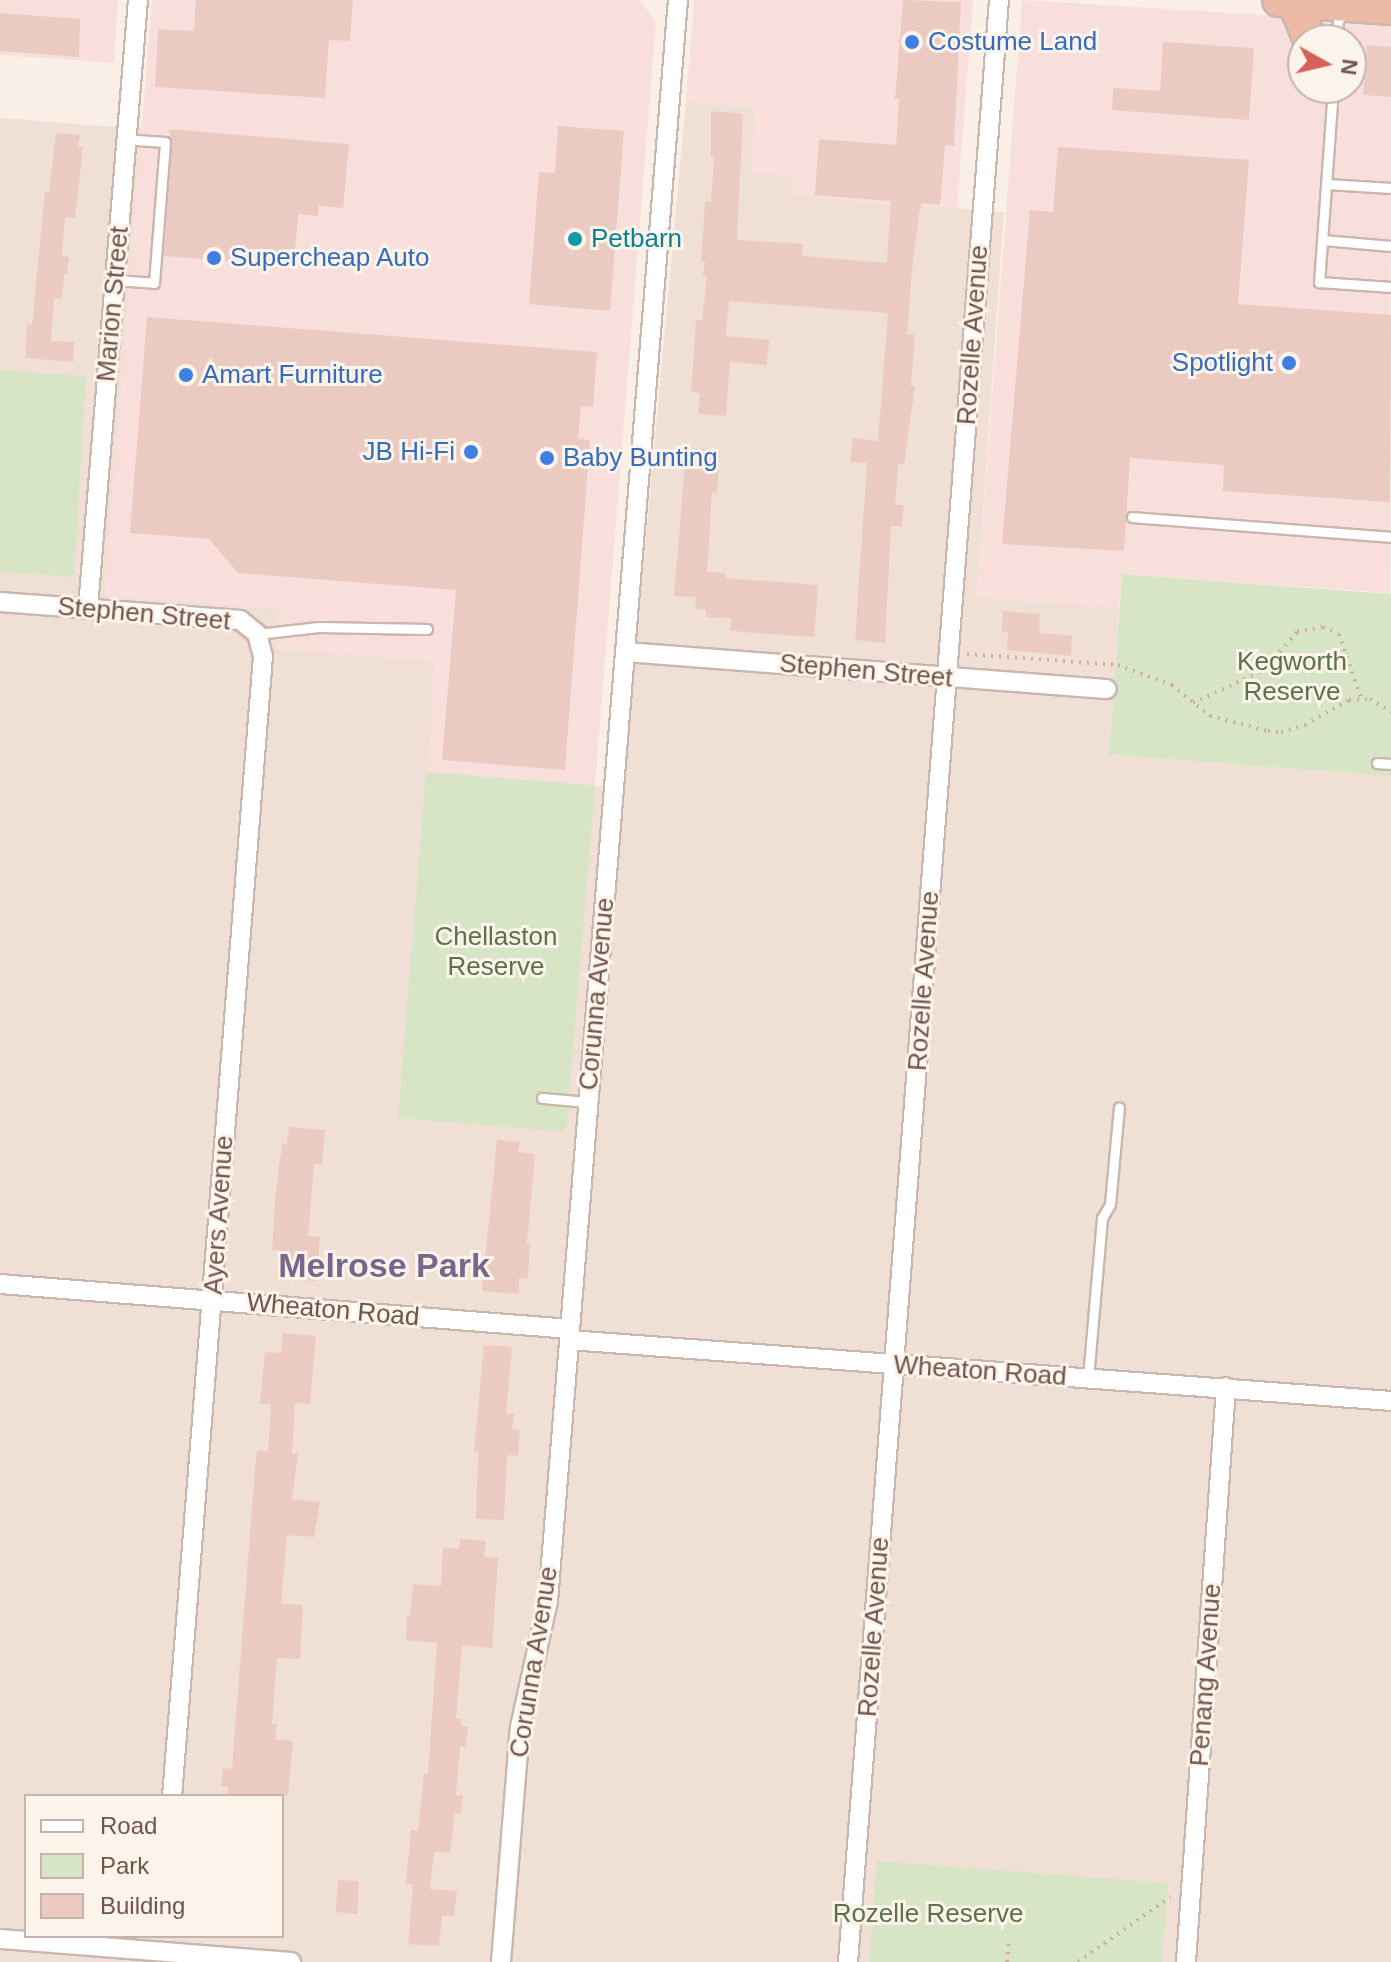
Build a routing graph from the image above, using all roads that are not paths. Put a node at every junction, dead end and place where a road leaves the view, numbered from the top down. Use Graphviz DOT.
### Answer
graph roads {
  1 [pos="138,0"];
  2 [pos="666,0"];
  3 [pos="678,0"];
  4 [pos="999,0"];
  5 [pos="1287,1"];
  6 [pos="1352,3"];
  7 [pos="1391,8"];
  8 [pos="676,22"];
  9 [pos="1301,24"];
  10 [pos="1338,24"];
  11 [pos="1332,104"];
  12 [pos="126,139"];
  13 [pos="1327,184"];
  14 [pos="1391,188"];
  15 [pos="1323,240"];
  16 [pos="1391,246"];
  17 [pos="115,280"];
  18 [pos="1391,287"];
  19 [pos="1132,517"];
  20 [pos="1391,537"];
  21 [pos="0,602"];
  22 [pos="88,608"];
  23 [pos="427,629"];
  24 [pos="257,634"];
  25 [pos="625,652"];
  26 [pos="947,678"];
  27 [pos="1107,689"];
  28 [pos="1377,763"];
  29 [pos="1391,764"];
  30 [pos="542,1098"];
  31 [pos="588,1102"];
  32 [pos="1119,1107"];
  33 [pos="0,1284"];
  34 [pos="212,1300"];
  35 [pos="570,1335"];
  36 [pos="894,1365"];
  37 [pos="1088,1378"];
  38 [pos="1226,1387"];
  39 [pos="1391,1401"];
  40 [pos="172,1794"];
  41 [pos="0,1939"];
  42 [pos="160,1950"];
  43 [pos="291,1962"];
  44 [pos="501,1962"];
  45 [pos="848,1962"];
  46 [pos="1186,1962"];
  1 -- 12 [label="street, Marion Street"];
  2 -- 8 [label="street, Corunna Avenue"];
  3 -- 8 [label="street, Corunna Avenue"];
  4 -- 26 [label="street, Rozelle Avenue"];
  5 -- 6 [label="highway"];
  5 -- 9 [label="highway"];
  6 -- 7 [label="highway"];
  6 -- 10 [label="lane"];
  8 -- 25 [label="street, Corunna Avenue"];
  11 -- 13 [label="lane"];
  12 -- 17 [label="street, Marion Street"];
  12 -- 17 [label="lane"];
  13 -- 14 [label="lane"];
  13 -- 15 [label="lane"];
  15 -- 16 [label="lane"];
  15 -- 18 [label="lane"];
  17 -- 22 [label="street, Marion Street"];
  19 -- 20 [label="lane"];
  21 -- 22 [label="street, Stephen Street"];
  22 -- 24 [label="street, Stephen Street"];
  23 -- 24 [label="lane, Stephen Street"];
  24 -- 34 [label="street, Ayers Avenue"];
  25 -- 26 [label="street, Stephen Street"];
  25 -- 31 [label="street, Corunna Avenue"];
  26 -- 27 [label="street, Stephen Street"];
  26 -- 36 [label="street, Rozelle Avenue"];
  28 -- 29 [label="lane"];
  30 -- 31 [label="lane"];
  31 -- 35 [label="street, Corunna Avenue"];
  32 -- 37 [label="lane"];
  33 -- 34 [label="street, Wheaton Road"];
  34 -- 35 [label="street, Wheaton Road"];
  34 -- 40 [label="street, Ayers Avenue"];
  35 -- 36 [label="street, Wheaton Road"];
  35 -- 44 [label="street, Corunna Avenue"];
  36 -- 37 [label="street, Wheaton Road"];
  36 -- 45 [label="street, Rozelle Avenue"];
  37 -- 38 [label="street, Wheaton Road"];
  38 -- 39 [label="street, Wheaton Road"];
  38 -- 46 [label="street, Penang Avenue"];
  41 -- 42 [label="street"];
  42 -- 43 [label="street"];
}
